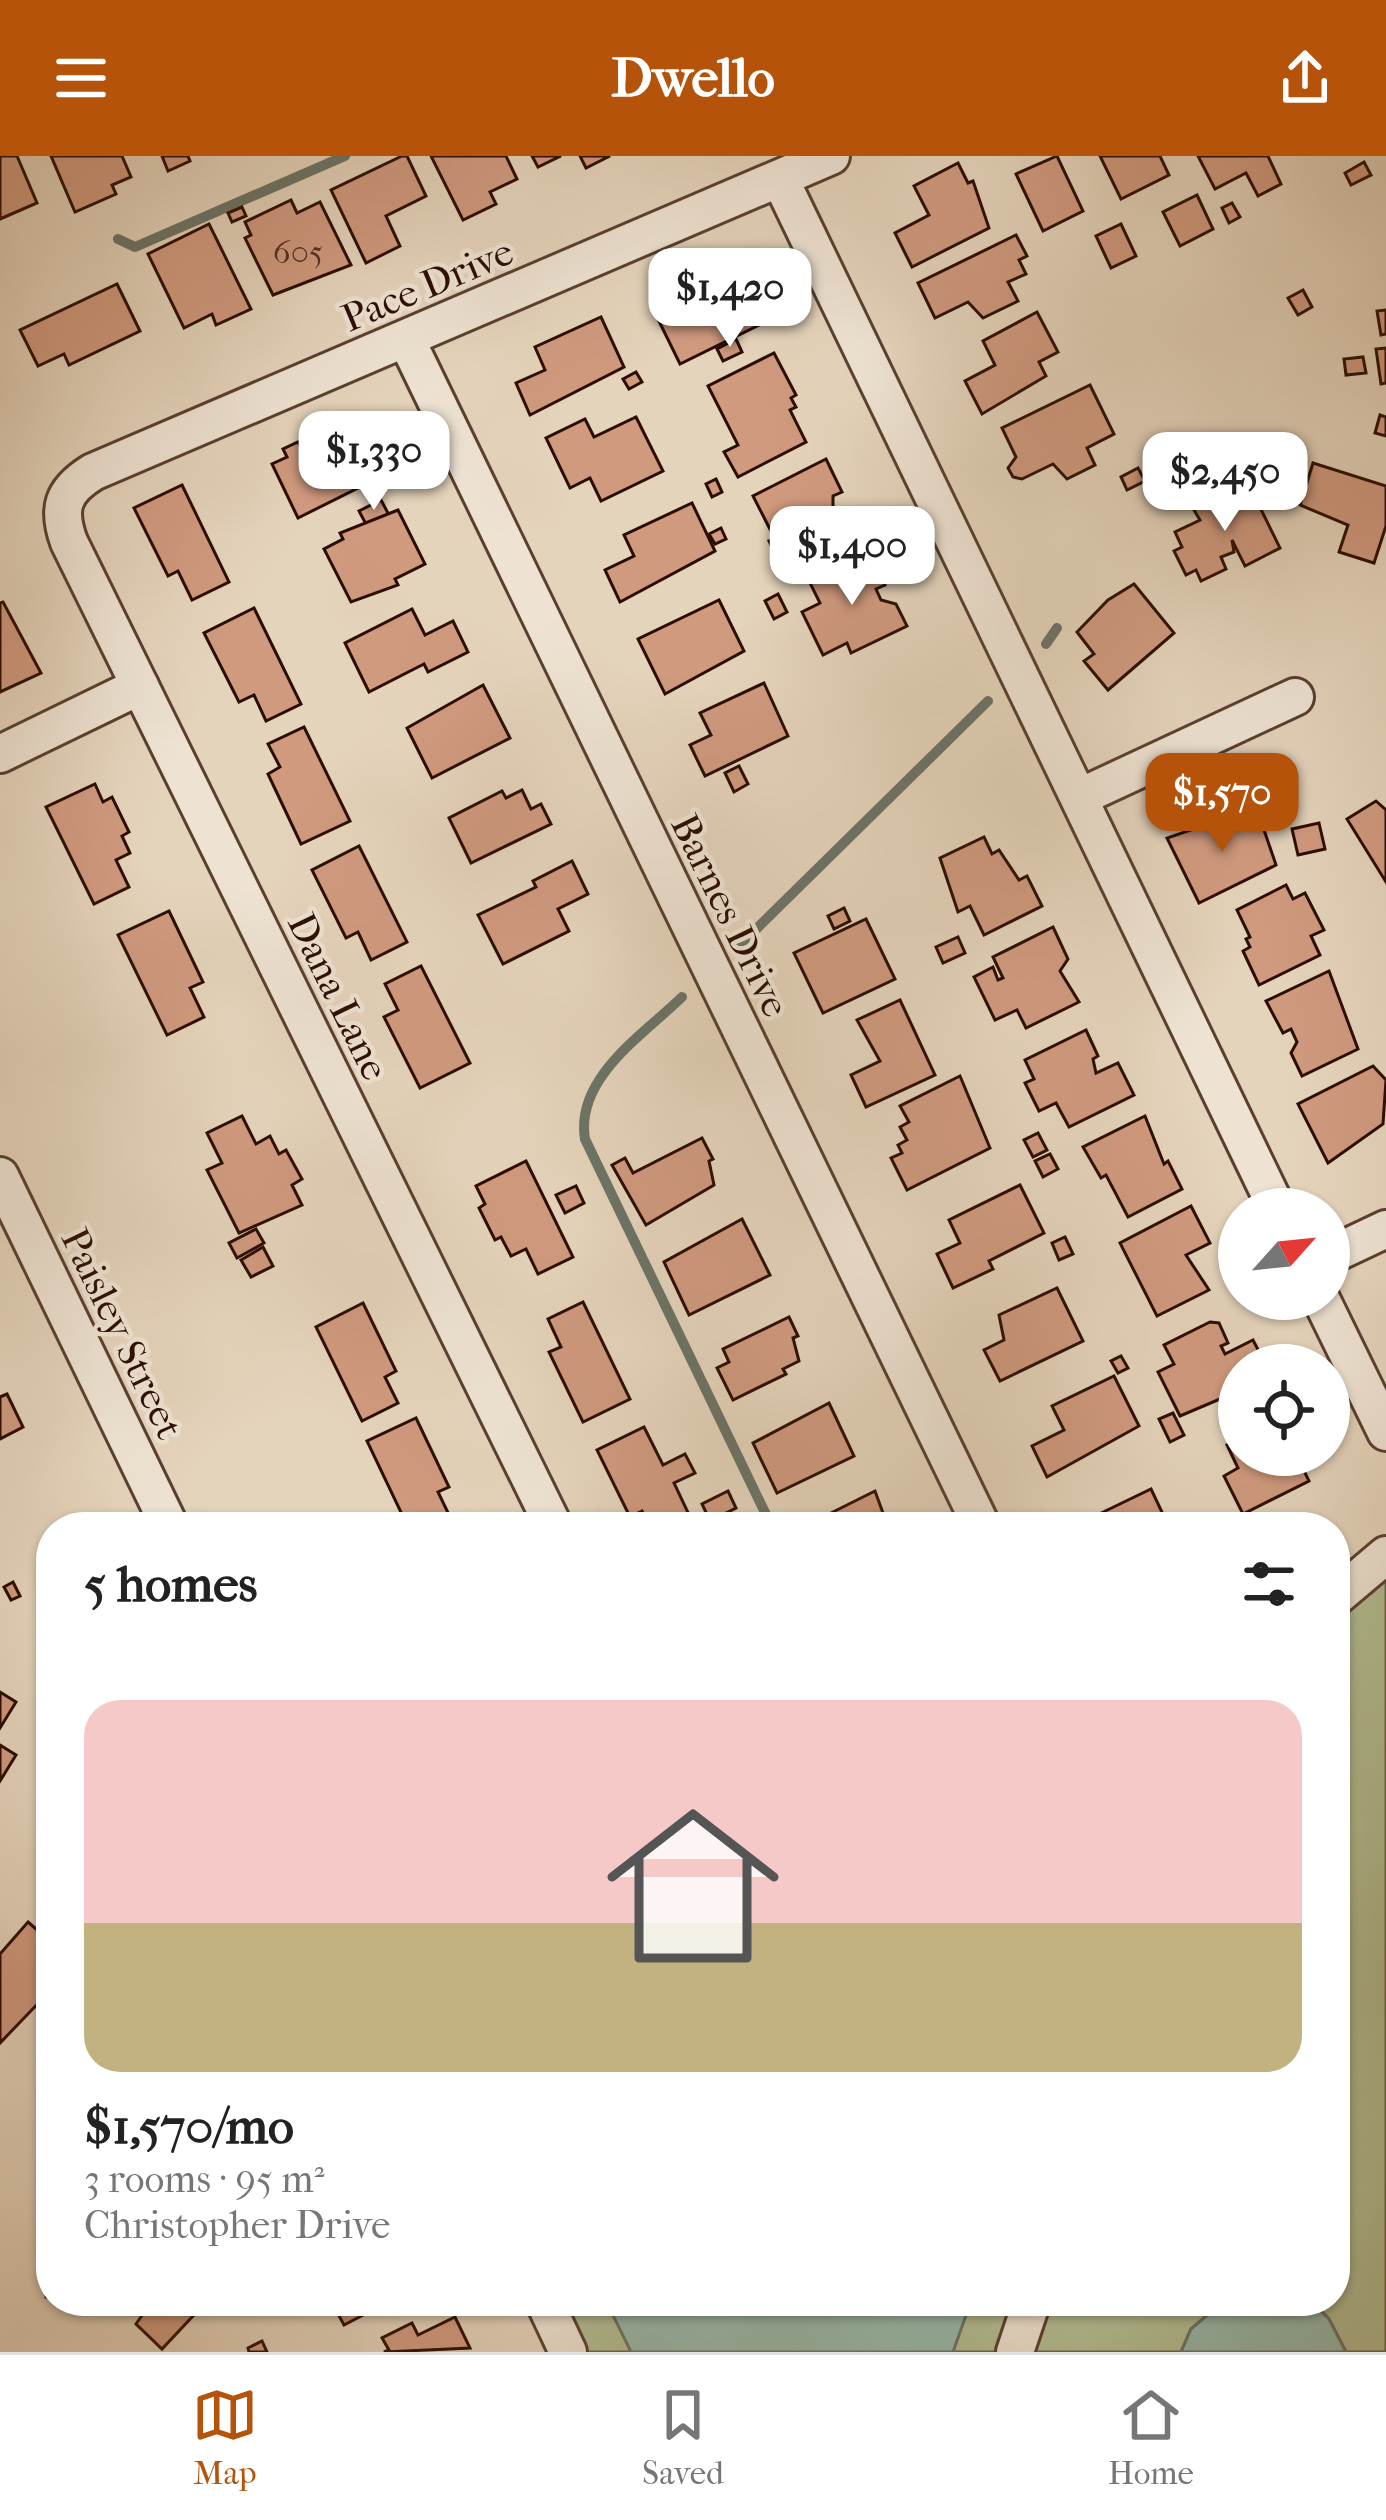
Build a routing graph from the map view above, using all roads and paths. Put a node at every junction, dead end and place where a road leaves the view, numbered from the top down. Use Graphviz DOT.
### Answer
graph roads {
  1 [pos="831,156"];
  2 [pos="780,179"];
  3 [pos="406,339"];
  4 [pos="63,498"];
  5 [pos="140,686"];
  6 [pos="1295,697"];
  7 [pos="0,754"];
  8 [pos="1080,797"];
  9 [pos="0,1177"];
  10 [pos="1267,1188"];
  11 [pos="1386,1229"];
  12 [pos="1350,1246"];
  13 [pos="1331,1320"];
  14 [pos="1386,1432"];
  15 [pos="163,1512"];
  16 [pos="547,1512"];
  17 [pos="975,1512"];
  18 [pos="1386,1555"];
  19 [pos="1350,1585"];
  20 [pos="551,2316"];
  21 [pos="1027,2316"];
  22 [pos="568,2352"];
  23 [pos="1015,2352"];
  1 -- 2 [label="street, Pace Drive"];
  2 -- 3 [label="street, Pace Drive"];
  2 -- 8 [label="street"];
  3 -- 4 [label="street, Pace Drive"];
  3 -- 17 [label="street, Barnes Drive"];
  4 -- 5 [label="street, Dana Lane"];
  5 -- 7 [label="street"];
  5 -- 16 [label="street, Dana Lane"];
  6 -- 8 [label="street"];
  8 -- 10 [label="street"];
  9 -- 15 [label="street, Paisley Street"];
  11 -- 12 [label="street"];
  13 -- 14 [label="street"];
  18 -- 19 [label="street"];
  20 -- 22 [label="street"];
  21 -- 23 [label="street"];
}
